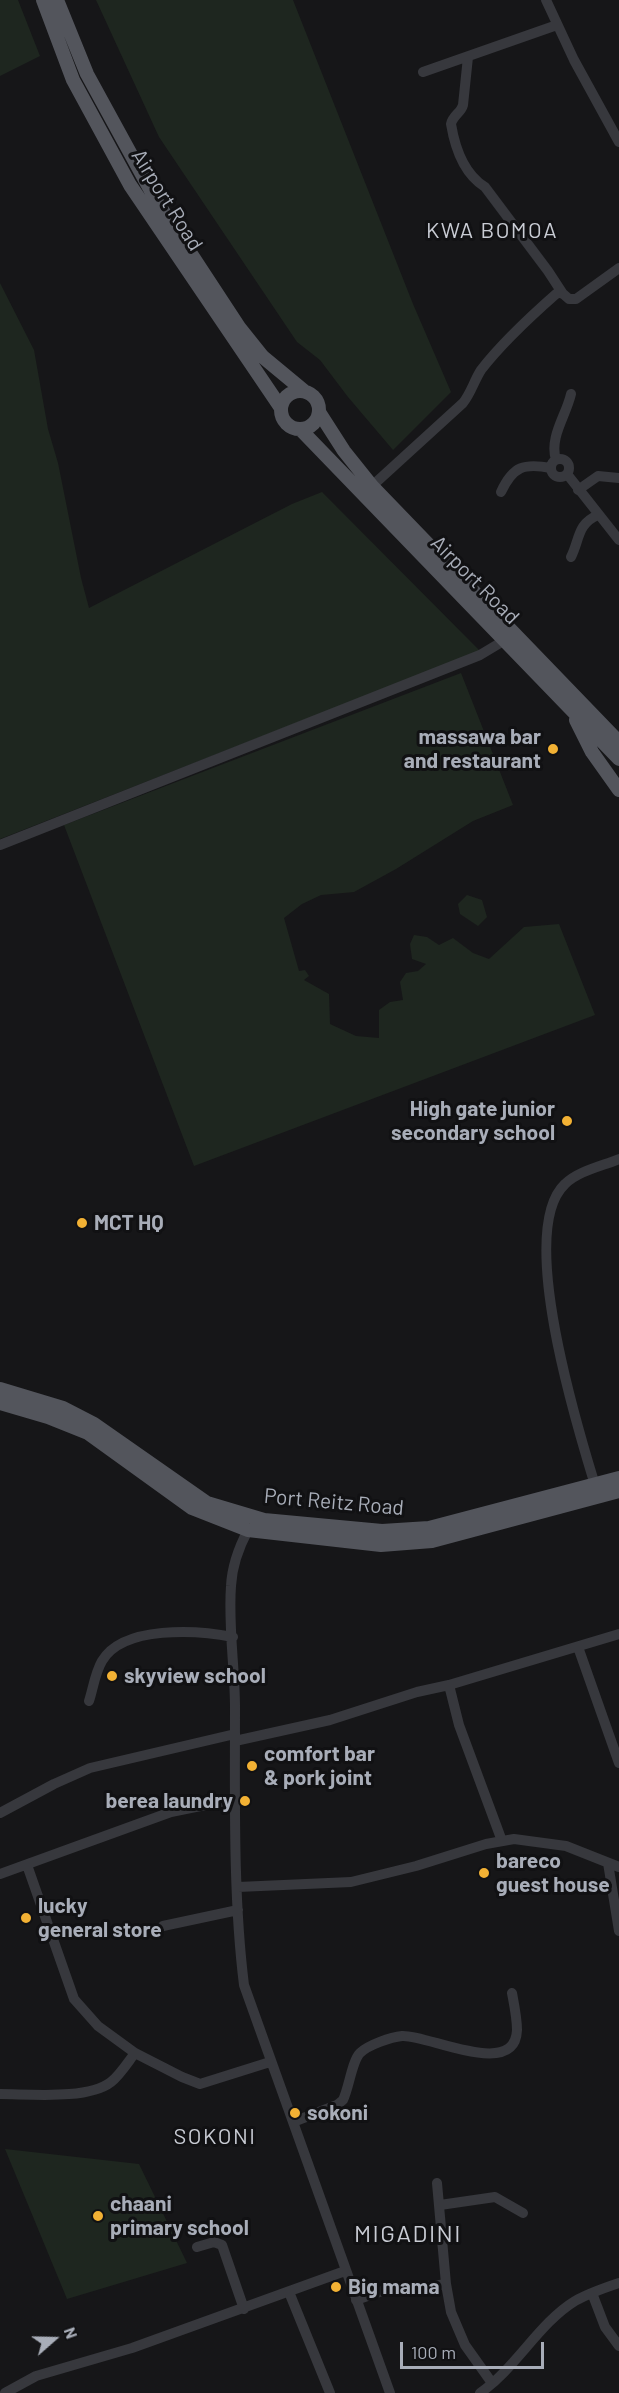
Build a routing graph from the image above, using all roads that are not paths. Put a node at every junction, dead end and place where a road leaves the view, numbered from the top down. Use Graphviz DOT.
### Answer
graph roads {
  1 [pos="43,0"];
  2 [pos="57,0"];
  3 [pos="546,0"];
  4 [pos="557,25"];
  5 [pos="468,57"];
  6 [pos="423,72"];
  7 [pos="619,142"];
  8 [pos="619,268"];
  9 [pos="563,294"];
  10 [pos="304,391"];
  11 [pos="571,393"];
  12 [pos="281,408"];
  13 [pos="319,412"];
  14 [pos="301,430"];
  15 [pos="553,464"];
  16 [pos="619,478"];
  17 [pos="372,486"];
  18 [pos="578,490"];
  19 [pos="501,492"];
  20 [pos="598,515"];
  21 [pos="615,528"];
  22 [pos="619,540"];
  23 [pos="572,557"];
  24 [pos="505,640"];
  25 [pos="568,705"];
  26 [pos="619,742"];
  27 [pos="619,759"];
  28 [pos="619,790"];
  29 [pos="0,845"];
  30 [pos="619,1159"];
  31 [pos="0,1389"];
  32 [pos="0,1403"];
  33 [pos="619,1478"];
  34 [pos="595,1485"];
  35 [pos="619,1491"];
  36 [pos="248,1530"];
  37 [pos="619,1634"];
  38 [pos="233,1637"];
  39 [pos="578,1647"];
  40 [pos="449,1685"];
  41 [pos="89,1701"];
  42 [pos="235,1738"];
  43 [pos="616,1746"];
  44 [pos="619,1763"];
  45 [pos="235,1799"];
  46 [pos="0,1813"];
  47 [pos="502,1841"];
  48 [pos="27,1865"];
  49 [pos="614,1865"];
  50 [pos="0,1874"];
  51 [pos="238,1887"];
  52 [pos="238,1910"];
  53 [pos="163,1926"];
  54 [pos="619,1931"];
  55 [pos="512,1993"];
  56 [pos="135,2053"];
  57 [pos="270,2062"];
  58 [pos="0,2094"];
  59 [pos="294,2122"];
  60 [pos="437,2183"];
  61 [pos="440,2205"];
  62 [pos="523,2213"];
  63 [pos="197,2247"];
  64 [pos="345,2271"];
  65 [pos="619,2283"];
  66 [pos="446,2284"];
  67 [pos="289,2292"];
  68 [pos="592,2293"];
  69 [pos="356,2300"];
  70 [pos="244,2309"];
  71 [pos="619,2346"];
  72 [pos="19,2389"];
  73 [pos="486,2390"];
  74 [pos="5,2393"];
  75 [pos="330,2393"];
  76 [pos="390,2393"];
  1 -- 12 [label="main road, Airport Road"];
  2 -- 10 [label="main road, Airport Road"];
  3 -- 4 [label="street"];
  4 -- 5 [label="street"];
  4 -- 7 [label="street"];
  5 -- 6 [label="street"];
  5 -- 9 [label="street"];
  8 -- 9 [label="street"];
  9 -- 17 [label="street"];
  10 -- 12 [label="main road"];
  10 -- 13 [label="main road"];
  11 -- 15 [label="street"];
  12 -- 14 [label="main road"];
  13 -- 14 [label="main road"];
  13 -- 17 [label="main road, Airport Road"];
  14 -- 24 [label="main road, Airport Road"];
  15 -- 18 [label="street"];
  15 -- 19 [label="street"];
  16 -- 18 [label="street"];
  17 -- 26 [label="main road, Airport Road"];
  18 -- 20 [label="street"];
  20 -- 21 [label="street"];
  20 -- 23 [label="street"];
  21 -- 22 [label="street"];
  24 -- 25 [label="main road, Airport Road"];
  24 -- 29 [label="street"];
  25 -- 27 [label="main road, Airport Road"];
  25 -- 28 [label="main road"];
  30 -- 34 [label="street"];
  31 -- 34 [label="main road, Port Reitz Road"];
  32 -- 36 [label="main road"];
  33 -- 34 [label="main road, Port Reitz Road"];
  35 -- 36 [label="main road"];
  36 -- 38 [label="street"];
  37 -- 39 [label="street"];
  38 -- 41 [label="street"];
  38 -- 42 [label="street"];
  39 -- 40 [label="street"];
  39 -- 43 [label="street"];
  40 -- 42 [label="street"];
  40 -- 47 [label="street"];
  42 -- 45 [label="street"];
  42 -- 46 [label="street"];
  43 -- 44 [label="street"];
  45 -- 48 [label="street"];
  45 -- 51 [label="street"];
  47 -- 49 [label="street"];
  47 -- 51 [label="street"];
  48 -- 50 [label="street"];
  48 -- 56 [label="street"];
  49 -- 54 [label="street"];
  51 -- 52 [label="street"];
  52 -- 53 [label="street"];
  52 -- 57 [label="street"];
  55 -- 59 [label="street"];
  56 -- 57 [label="street"];
  56 -- 58 [label="street"];
  57 -- 59 [label="street"];
  59 -- 64 [label="street"];
  60 -- 61 [label="street"];
  61 -- 62 [label="street"];
  61 -- 66 [label="street"];
  63 -- 70 [label="street"];
  64 -- 67 [label="street"];
  64 -- 69 [label="street"];
  65 -- 68 [label="street"];
  66 -- 69 [label="street"];
  66 -- 73 [label="street"];
  67 -- 70 [label="street"];
  67 -- 75 [label="street"];
  68 -- 71 [label="street"];
  68 -- 73 [label="street"];
  69 -- 76 [label="street"];
  70 -- 72 [label="street"];
  72 -- 74 [label="street"];
}
